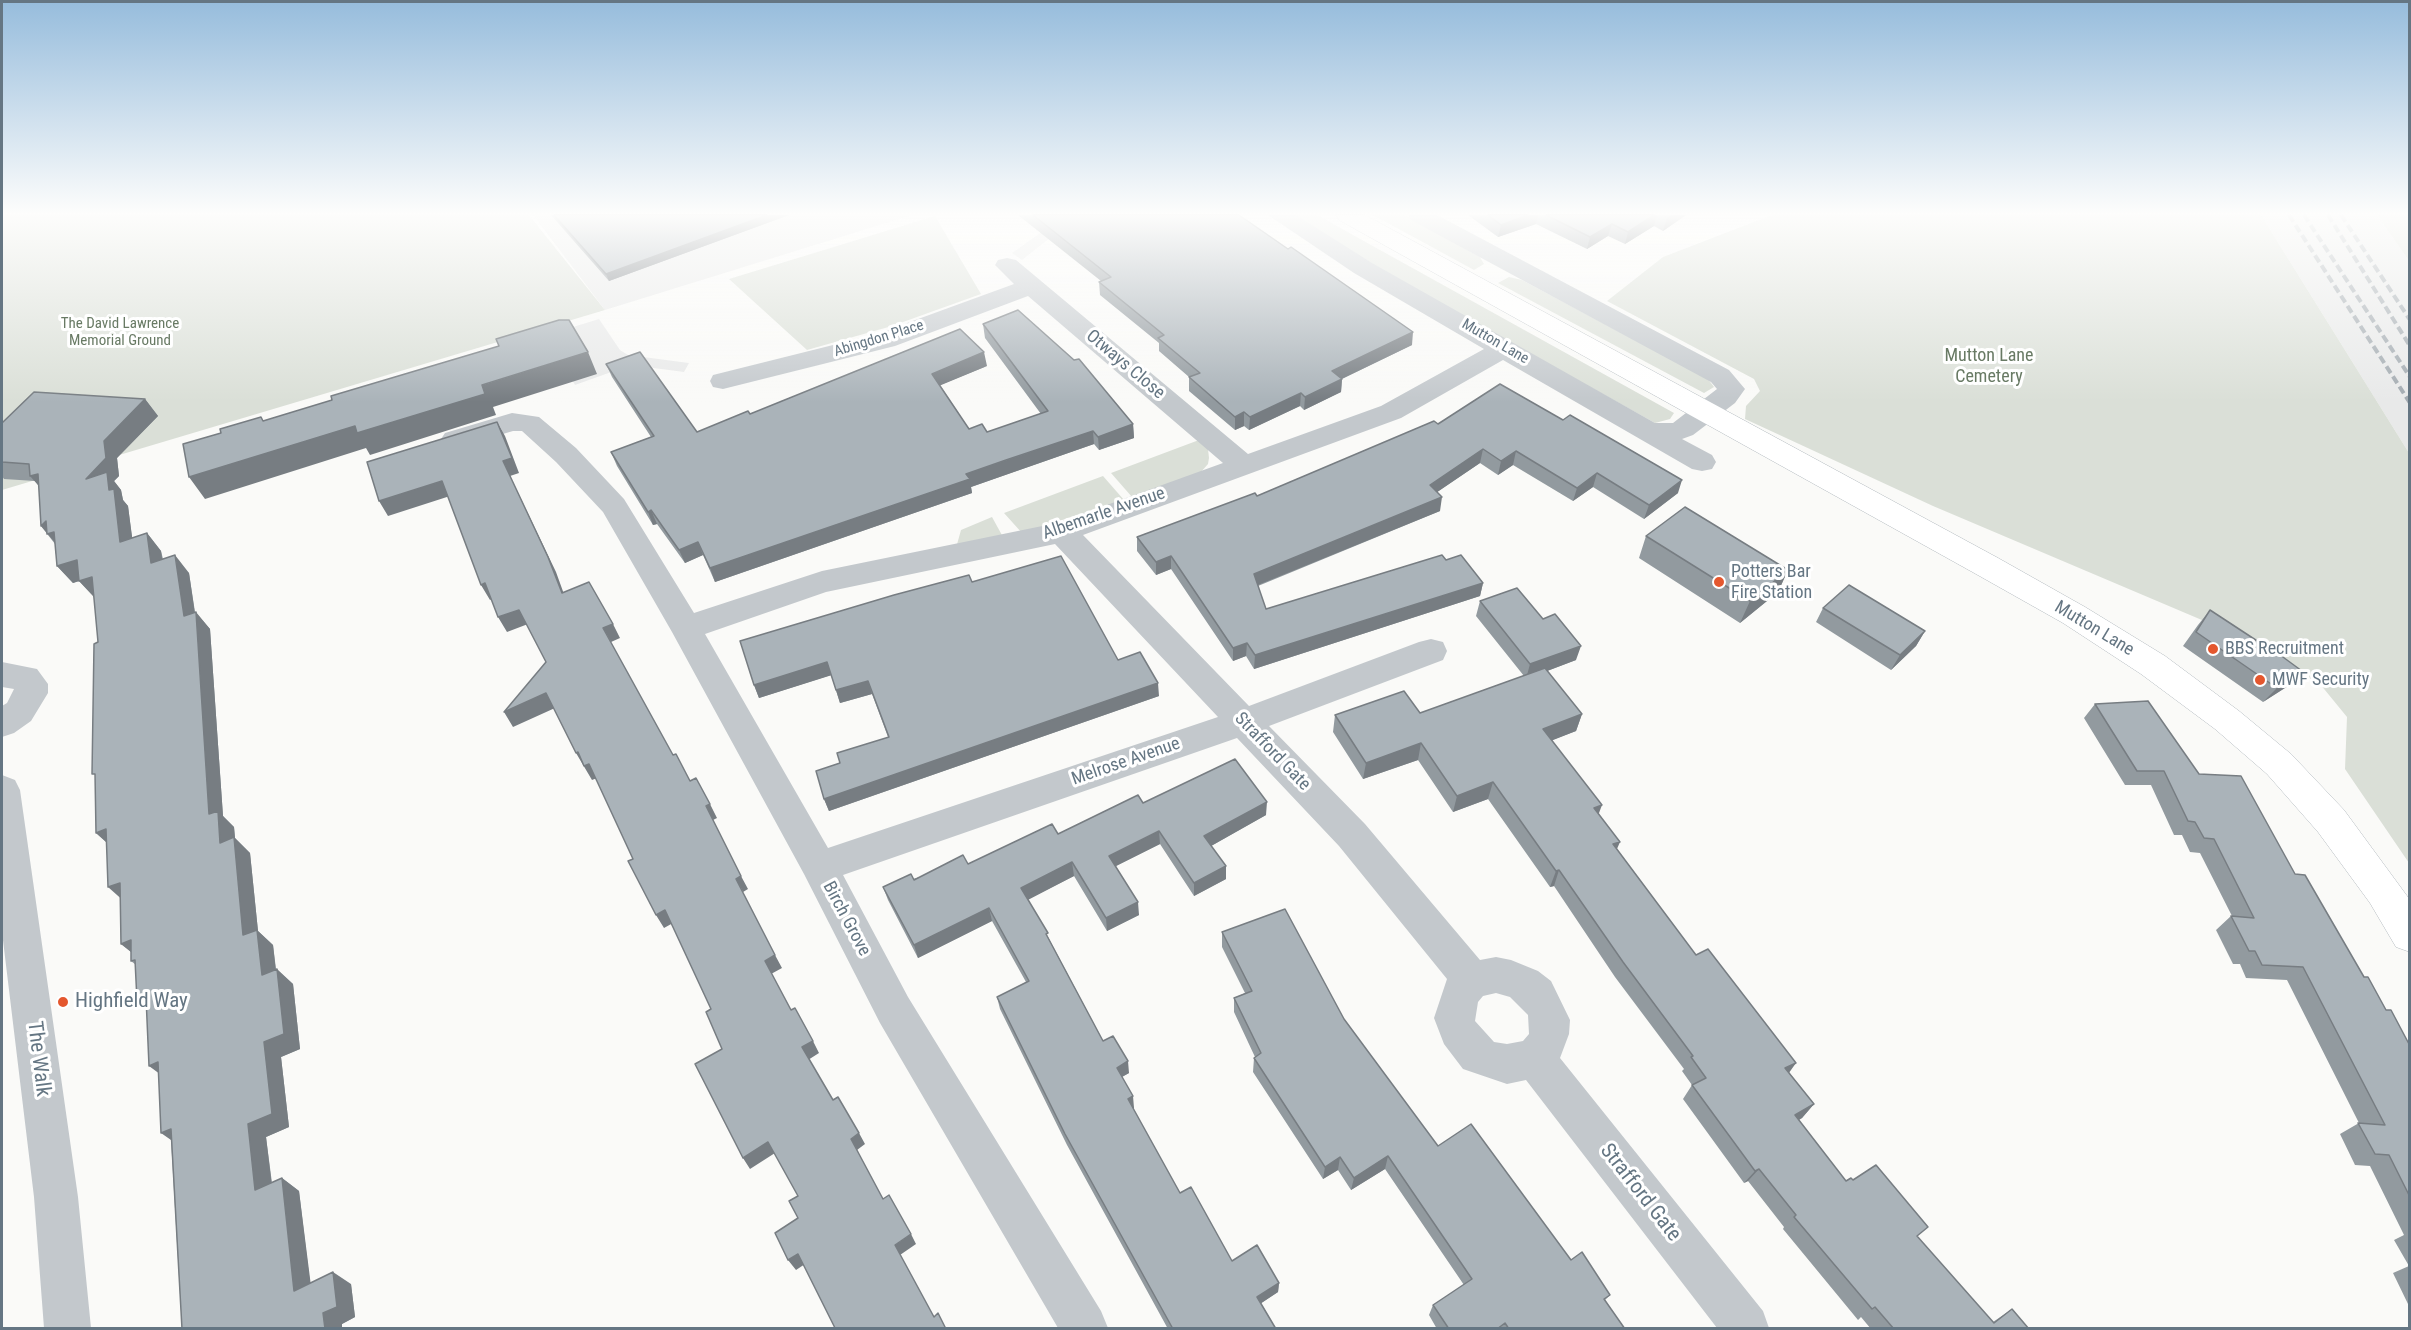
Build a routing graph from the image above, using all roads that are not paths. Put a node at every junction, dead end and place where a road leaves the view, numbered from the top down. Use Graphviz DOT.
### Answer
graph roads {
  1 [pos="1021,277"];
  2 [pos="1379,277"];
  3 [pos="1459,277"];
  4 [pos="1485,277"];
  5 [pos="1530,277"];
  6 [pos="1473,285"];
  7 [pos="1032,286"];
  8 [pos="1505,348"];
  9 [pos="723,381"];
  10 [pos="1705,412"];
  11 [pos="1650,432"];
  12 [pos="429,448"];
  13 [pos="1702,462"];
  14 [pos="1242,464"];
  15 [pos="1062,532"];
  16 [pos="686,628"];
  17 [pos="1431,651"];
  18 [pos="2,675"];
  19 [pos="1243,722"];
  20 [pos="2,724"];
  21 [pos="2,790"];
  22 [pos="819,867"];
  23 [pos="2409,935"];
  24 [pos="1472,980"];
  25 [pos="1535,1058"];
  26 [pos="68,1329"];
  27 [pos="1084,1329"];
  28 [pos="1746,1329"];
  1 -- 7 [label="street, Otways Close"];
  2 -- 8 [label="street, Mutton Lane"];
  3 -- 6 [label="main road, Mutton Lane"];
  4 -- 6 [label="street"];
  5 -- 10 [label="street"];
  6 -- 10 [label="main road, Mutton Lane"];
  7 -- 9 [label="street, Abingdon Place"];
  7 -- 14 [label="street, Otways Close"];
  8 -- 11 [label="street, Mutton Lane"];
  8 -- 14 [label="street, Albemarle Avenue"];
  10 -- 11 [label="street"];
  10 -- 23 [label="main road, Mutton Lane"];
  11 -- 13 [label="street, Mutton Lane"];
  12 -- 16 [label="street, Birch Grove"];
  14 -- 15 [label="street, Albemarle Avenue"];
  15 -- 16 [label="street, Albemarle Avenue"];
  15 -- 19 [label="street, Strafford Gate"];
  16 -- 22 [label="street, Birch Grove"];
  17 -- 19 [label="street, Melrose Avenue"];
  18 -- 20 [label="street"];
  19 -- 22 [label="street, Melrose Avenue"];
  19 -- 24 [label="street, Strafford Gate"];
  21 -- 26 [label="street, The Walk"];
  22 -- 27 [label="street, Birch Grove"];
  24 -- 25 [label="street"];
  24 -- 25 [label="street"];
  25 -- 28 [label="street, Strafford Gate"];
}
